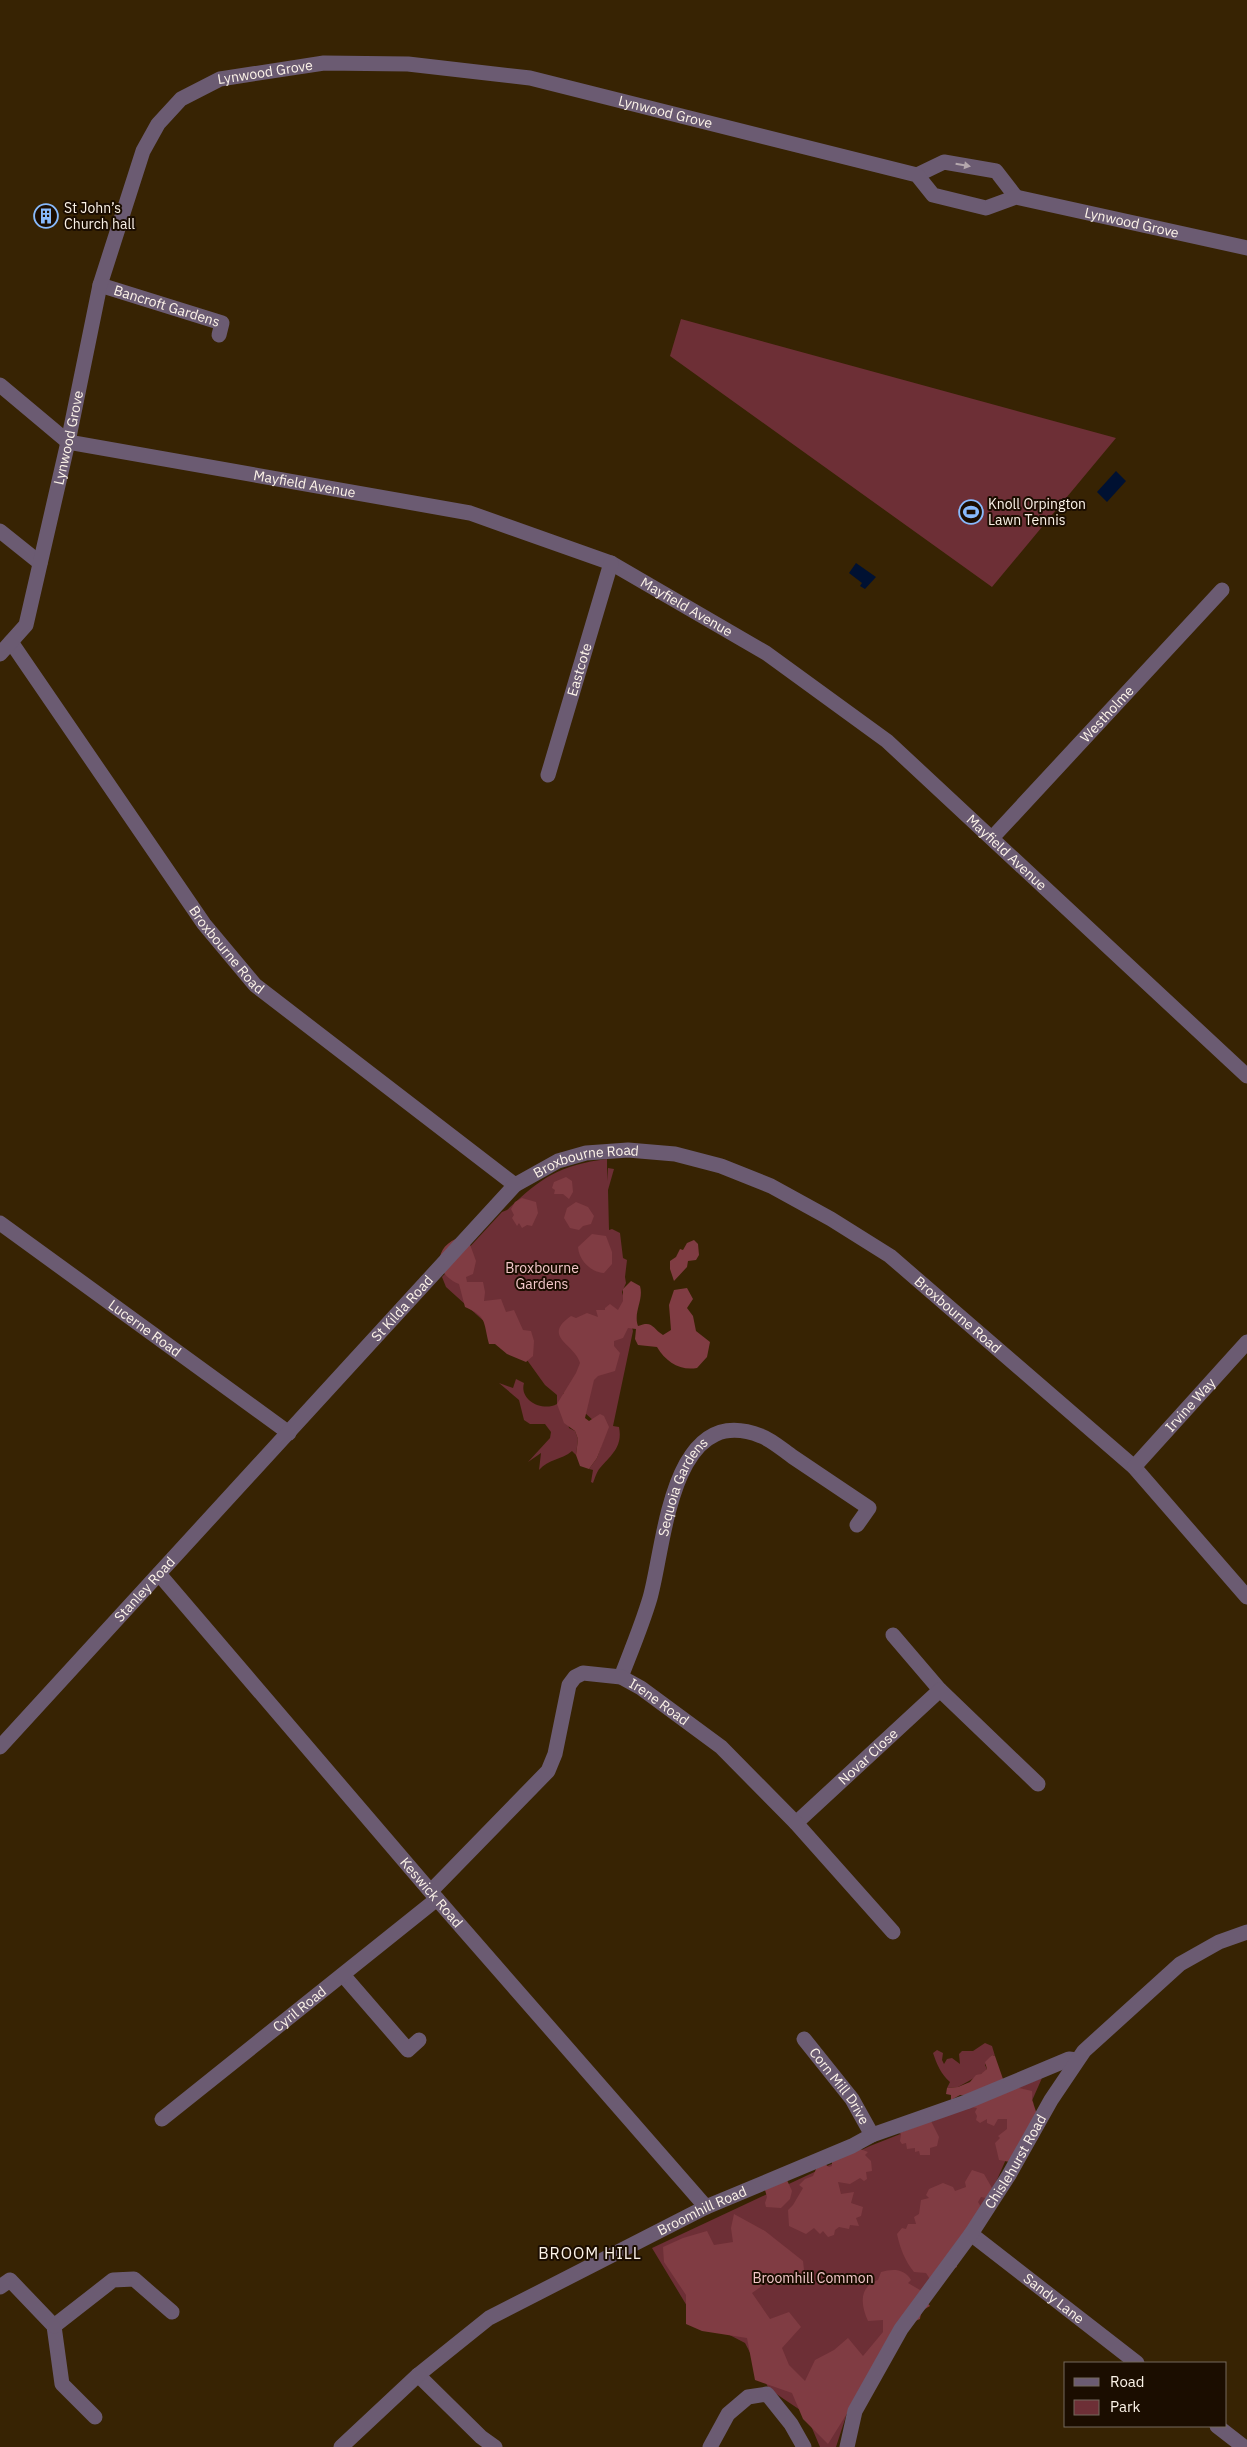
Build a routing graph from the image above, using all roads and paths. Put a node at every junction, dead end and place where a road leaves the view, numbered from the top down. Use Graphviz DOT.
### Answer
graph roads {
  1 [pos="917,175"];
  2 [pos="1016,197"];
  3 [pos="1247,248"];
  4 [pos="100,285"];
  5 [pos="219,335"];
  6 [pos="0,385"];
  7 [pos="68,442"];
  8 [pos="0,531"];
  9 [pos="40,563"];
  10 [pos="611,563"];
  11 [pos="1222,590"];
  12 [pos="11,642"];
  13 [pos="0,654"];
  14 [pos="548,775"];
  15 [pos="992,838"];
  16 [pos="1247,1076"];
  17 [pos="515,1185"];
  18 [pos="0,1223"];
  19 [pos="1247,1342"];
  20 [pos="289,1433"];
  21 [pos="1134,1467"];
  22 [pos="857,1525"];
  23 [pos="159,1574"];
  24 [pos="1247,1598"];
  25 [pos="892,1635"];
  26 [pos="621,1677"];
  27 [pos="940,1690"];
  28 [pos="0,1747"];
  29 [pos="1038,1784"];
  30 [pos="796,1823"];
  31 [pos="434,1895"];
  32 [pos="893,1932"];
  33 [pos="1247,1932"];
  34 [pos="344,1975"];
  35 [pos="804,2039"];
  36 [pos="420,2040"];
  37 [pos="1077,2060"];
  38 [pos="162,2119"];
  39 [pos="872,2135"];
  40 [pos="706,2207"];
  41 [pos="971,2234"];
  42 [pos="0,2287"];
  43 [pos="172,2312"];
  44 [pos="54,2326"];
  45 [pos="1136,2362"];
  46 [pos="418,2375"];
  47 [pos="95,2417"];
  48 [pos="1218,2427"];
  49 [pos="341,2447"];
  50 [pos="495,2447"];
  51 [pos="710,2447"];
  52 [pos="804,2447"];
  53 [pos="846,2447"];
  54 [pos="1244,2447"];
  1 -- 2 [label="street"];
  1 -- 2 [label="street, one-way"];
  1 -- 4 [label="street, Lynwood Grove"];
  2 -- 3 [label="street, Lynwood Grove"];
  4 -- 5 [label="street, Bancroft Gardens"];
  4 -- 7 [label="street, Lynwood Grove"];
  6 -- 7 [label="street, Mayfield Avenue"];
  7 -- 9 [label="street, Lynwood Grove"];
  7 -- 10 [label="street, Mayfield Avenue"];
  8 -- 9 [label="street"];
  9 -- 12 [label="street, Lynwood Grove"];
  10 -- 14 [label="street, Eastcote"];
  10 -- 15 [label="street, Mayfield Avenue"];
  11 -- 15 [label="street, Westholme"];
  12 -- 13 [label="street, Lynwood Grove"];
  12 -- 17 [label="street, Broxbourne Road"];
  15 -- 16 [label="street, Mayfield Avenue"];
  17 -- 20 [label="street, St Kilda Road"];
  17 -- 21 [label="street, Broxbourne Road"];
  18 -- 20 [label="street, Lucerne Road"];
  19 -- 21 [label="street, Irvine Way"];
  20 -- 23 [label="street, Stanley Road"];
  21 -- 24 [label="street, Broxbourne Road"];
  22 -- 26 [label="street, Sequoia Gardens"];
  23 -- 28 [label="street, Stanley Road"];
  23 -- 31 [label="street, Keswick Road"];
  25 -- 27 [label="street"];
  26 -- 30 [label="street, Irene Road"];
  26 -- 31 [label="street, Irene Road"];
  27 -- 29 [label="street"];
  27 -- 30 [label="street, Novar Close"];
  30 -- 32 [label="street, Irene Road"];
  31 -- 34 [label="street, Cyril Road"];
  31 -- 40 [label="street, Keswick Road"];
  33 -- 37 [label="street, Chislehurst Road"];
  34 -- 36 [label="street"];
  34 -- 38 [label="street, Cyril Road"];
  35 -- 39 [label="street, Corn Mill Drive"];
  37 -- 39 [label="street, Broomhill Road"];
  37 -- 41 [label="street, Chislehurst Road"];
  39 -- 40 [label="street, Broomhill Road"];
  40 -- 46 [label="street, Broomhill Road"];
  41 -- 45 [label="street, Sandy Lane"];
  41 -- 53 [label="street, Chislehurst Road"];
  42 -- 44 [label="street"];
  43 -- 44 [label="street"];
  44 -- 47 [label="street"];
  46 -- 49 [label="street, Broomhill Road"];
  46 -- 50 [label="street"];
  48 -- 54 [label="street"];
  51 -- 52 [label="street"];
}
